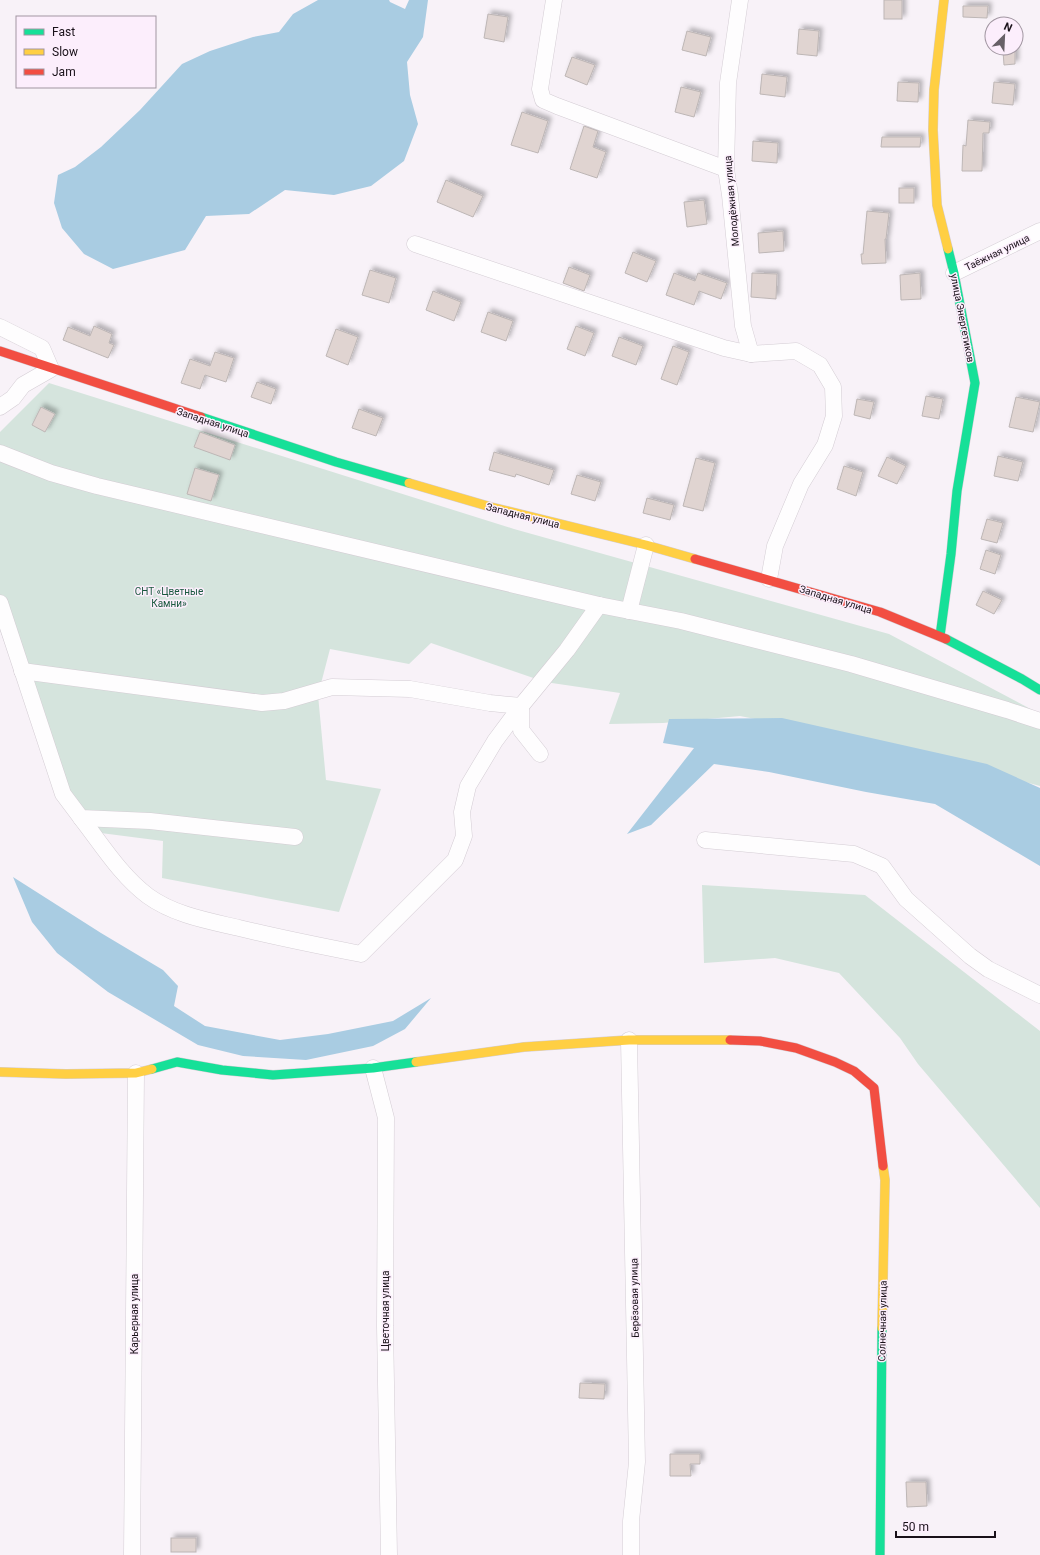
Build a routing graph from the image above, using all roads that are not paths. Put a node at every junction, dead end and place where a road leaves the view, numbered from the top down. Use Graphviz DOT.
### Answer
graph roads {
  1 [pos="554,0"];
  2 [pos="740,0"];
  3 [pos="944,0"];
  4 [pos="726,169"];
  5 [pos="1040,231"];
  6 [pos="415,244"];
  7 [pos="954,273"];
  8 [pos="0,327"];
  9 [pos="0,351"];
  10 [pos="751,354"];
  11 [pos="51,369"];
  12 [pos="1,412"];
  13 [pos="0,453"];
  14 [pos="646,545"];
  15 [pos="768,578"];
  16 [pos="0,603"];
  17 [pos="599,605"];
  18 [pos="629,611"];
  19 [pos="940,636"];
  20 [pos="22,671"];
  21 [pos="1040,690"];
  22 [pos="521,706"];
  23 [pos="1040,721"];
  24 [pos="540,754"];
  25 [pos="81,818"];
  26 [pos="296,837"];
  27 [pos="705,840"];
  28 [pos="1040,996"];
  29 [pos="629,1040"];
  30 [pos="373,1068"];
  31 [pos="0,1072"];
  32 [pos="136,1073"];
  33 [pos="132,1555"];
  34 [pos="389,1555"];
  35 [pos="631,1555"];
  36 [pos="880,1555"];
  1 -- 4 [label="street"];
  2 -- 4 [label="street, Молодёжная улица"];
  3 -- 7 [label="street, улица Энергетиков"];
  4 -- 10 [label="street, Молодёжная улица"];
  5 -- 7 [label="street, Таёжная улица"];
  6 -- 10 [label="street"];
  7 -- 19 [label="street, улица Энергетиков"];
  8 -- 11 [label="street"];
  9 -- 11 [label="street, Западная улица"];
  10 -- 15 [label="street"];
  11 -- 12 [label="street"];
  11 -- 14 [label="street, Западная улица"];
  13 -- 17 [label="street"];
  14 -- 15 [label="street, Западная улица"];
  14 -- 18 [label="street"];
  15 -- 19 [label="street, Западная улица"];
  16 -- 20 [label="street"];
  17 -- 18 [label="street"];
  17 -- 22 [label="street"];
  18 -- 23 [label="street"];
  19 -- 21 [label="street, Западная улица"];
  20 -- 22 [label="street"];
  20 -- 25 [label="street"];
  22 -- 24 [label="street"];
  22 -- 25 [label="street"];
  25 -- 26 [label="street"];
  27 -- 28 [label="street"];
  29 -- 30 [label="street"];
  29 -- 35 [label="street, Берёзовая улица"];
  29 -- 36 [label="street, Солнечная улица"];
  30 -- 32 [label="street"];
  30 -- 34 [label="street, Цветочная улица"];
  31 -- 32 [label="street"];
  32 -- 33 [label="street, Карьерная улица"];
}
